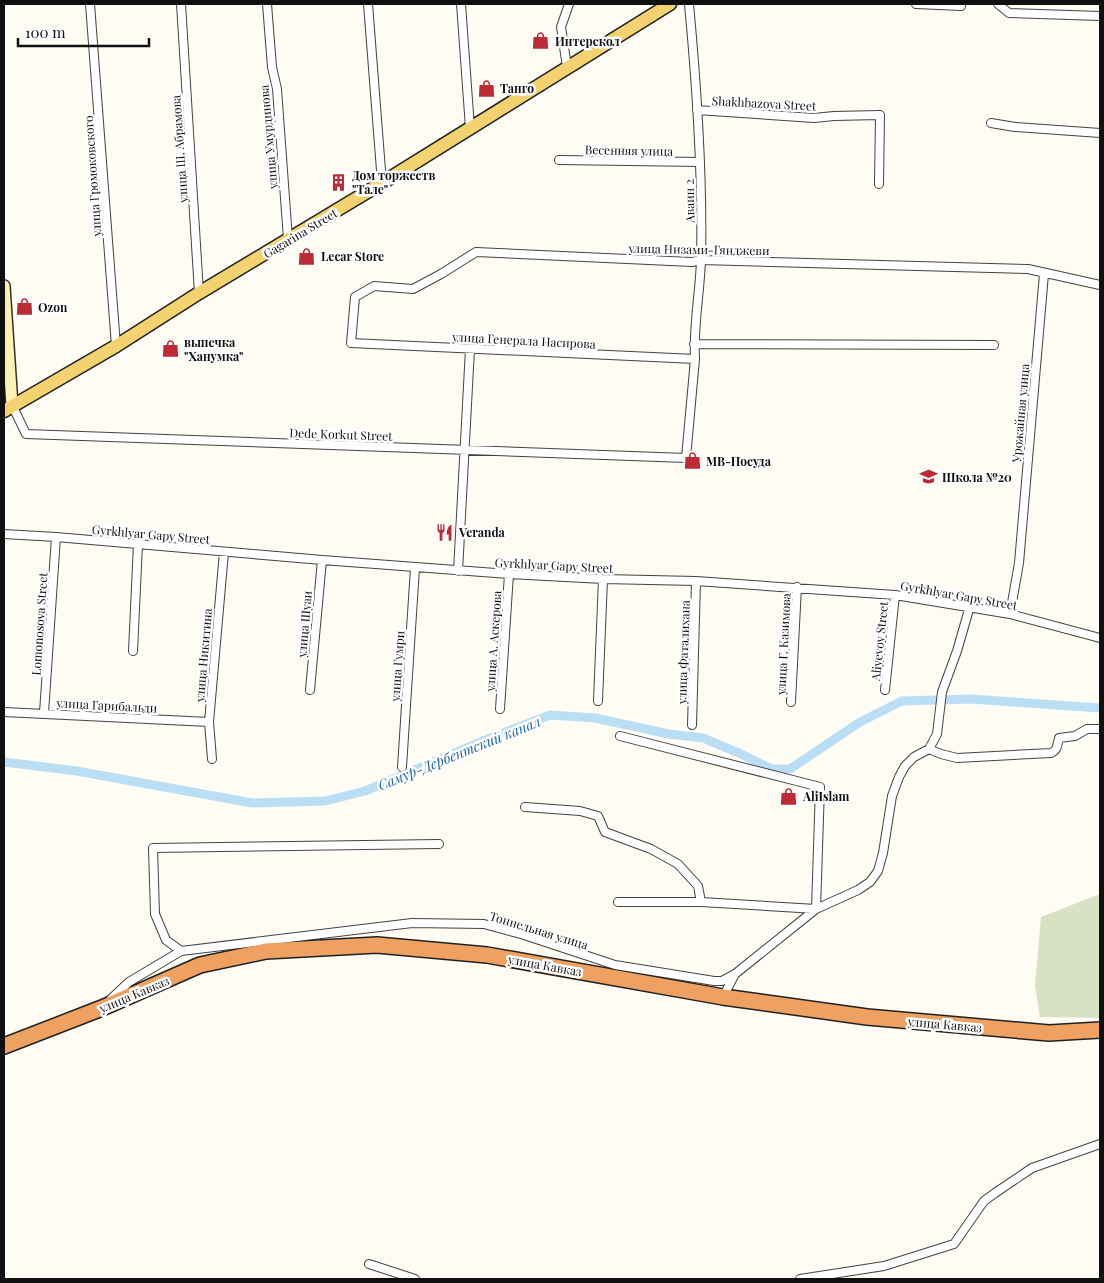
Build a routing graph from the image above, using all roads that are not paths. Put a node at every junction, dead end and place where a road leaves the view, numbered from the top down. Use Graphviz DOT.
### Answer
graph roads {
  1 [pos="90,4"];
  2 [pos="181,4"];
  3 [pos="267,4"];
  4 [pos="368,4"];
  5 [pos="461,4"];
  6 [pos="569,4"];
  7 [pos="670,4"];
  8 [pos="689,4"];
  9 [pos="916,4"];
  10 [pos="998,4"];
  11 [pos="961,5"];
  12 [pos="1100,16"];
  13 [pos="567,67"];
  14 [pos="697,110"];
  15 [pos="991,123"];
  16 [pos="470,128"];
  17 [pos="1100,132"];
  18 [pos="559,160"];
  19 [pos="700,162"];
  20 [pos="382,183"];
  21 [pos="879,184"];
  22 [pos="288,239"];
  23 [pos="701,260"];
  24 [pos="1044,274"];
  25 [pos="1100,285"];
  26 [pos="4,286"];
  27 [pos="199,294"];
  28 [pos="351,343"];
  29 [pos="694,344"];
  30 [pos="994,345"];
  31 [pos="116,346"];
  32 [pos="470,349"];
  33 [pos="695,359"];
  34 [pos="8,408"];
  35 [pos="464,450"];
  36 [pos="686,458"];
  37 [pos="4,534"];
  38 [pos="56,537"];
  39 [pos="138,544"];
  40 [pos="224,552"];
  41 [pos="322,560"];
  42 [pos="415,568"];
  43 [pos="458,570"];
  44 [pos="509,574"];
  45 [pos="603,579"];
  46 [pos="696,581"];
  47 [pos="797,587"];
  48 [pos="895,595"];
  49 [pos="970,606"];
  50 [pos="1010,614"];
  51 [pos="1100,638"];
  52 [pos="133,651"];
  53 [pos="310,690"];
  54 [pos="885,690"];
  55 [pos="598,700"];
  56 [pos="791,702"];
  57 [pos="500,708"];
  58 [pos="4,712"];
  59 [pos="44,713"];
  60 [pos="209,722"];
  61 [pos="692,725"];
  62 [pos="1100,729"];
  63 [pos="620,736"];
  64 [pos="929,749"];
  65 [pos="212,759"];
  66 [pos="402,767"];
  67 [pos="525,807"];
  68 [pos="439,844"];
  69 [pos="618,902"];
  70 [pos="701,902"];
  71 [pos="816,909"];
  72 [pos="181,951"];
  73 [pos="735,974"];
  74 [pos="723,997"];
  75 [pos="102,1008"];
  76 [pos="1100,1030"];
  77 [pos="4,1046"];
  78 [pos="1100,1144"];
  79 [pos="369,1264"];
  80 [pos="414,1279"];
  81 [pos="800,1279"];
  1 -- 31 [label="street, улица Громоковского"];
  2 -- 27 [label="street, улица Ш. Абрамова"];
  3 -- 22 [label="street, улица Умурдинова"];
  4 -- 20 [label="street"];
  5 -- 16 [label="street"];
  6 -- 13 [label="street"];
  7 -- 13 [label="main road, Gagarina Street"];
  8 -- 14 [label="street, Аваин 2"];
  9 -- 11 [label="street"];
  10 -- 12 [label="street"];
  13 -- 16 [label="main road, Gagarina Street"];
  14 -- 19 [label="street, Аваин 2"];
  14 -- 21 [label="street, Shakhbazova Street"];
  15 -- 17 [label="street"];
  16 -- 20 [label="main road, Gagarina Street"];
  18 -- 19 [label="street, Весенняя улица"];
  19 -- 23 [label="street, Аваин 2"];
  20 -- 22 [label="main road, Gagarina Street"];
  22 -- 27 [label="main road, Gagarina Street"];
  23 -- 24 [label="street, улица Низами-Гянджеви"];
  23 -- 28 [label="street, улица Низами-Гянджеви"];
  23 -- 29 [label="street, Аваин 2"];
  24 -- 25 [label="street, улица Низами-Гянджеви"];
  24 -- 50 [label="street, Урожайная улица"];
  26 -- 34 [label="street"];
  27 -- 31 [label="main road, Gagarina Street"];
  28 -- 32 [label="street, улица Генерала Насирова"];
  29 -- 30 [label="street"];
  29 -- 33 [label="street, Аваин 2"];
  31 -- 34 [label="main road, Gagarina Street"];
  32 -- 33 [label="street, улица Генерала Насирова"];
  32 -- 35 [label="street"];
  33 -- 36 [label="street, Аваин 2"];
  34 -- 35 [label="street, Dede Korkut Street"];
  35 -- 36 [label="street, Dede Korkut Street"];
  35 -- 43 [label="street"];
  37 -- 38 [label="street, Gyrkhlyar Gapy Street"];
  38 -- 39 [label="street, Gyrkhlyar Gapy Street"];
  38 -- 59 [label="street, Lomonosova Street"];
  39 -- 40 [label="street, Gyrkhlyar Gapy Street"];
  39 -- 52 [label="street"];
  40 -- 41 [label="street, Gyrkhlyar Gapy Street"];
  40 -- 60 [label="street, улица Никитина"];
  41 -- 42 [label="street, Gyrkhlyar Gapy Street"];
  41 -- 53 [label="street, улица Шуаи"];
  42 -- 43 [label="street, Gyrkhlyar Gapy Street"];
  42 -- 66 [label="street, улица Гумри"];
  43 -- 44 [label="street, Gyrkhlyar Gapy Street"];
  44 -- 45 [label="street, Gyrkhlyar Gapy Street"];
  44 -- 57 [label="street, улица А. Аскерова"];
  45 -- 46 [label="street, Gyrkhlyar Gapy Street"];
  45 -- 55 [label="street"];
  46 -- 47 [label="street, Gyrkhlyar Gapy Street"];
  46 -- 61 [label="street, улица Фаталихана"];
  47 -- 48 [label="street, Gyrkhlyar Gapy Street"];
  47 -- 56 [label="street, улица Г. Казимова"];
  48 -- 49 [label="street, Gyrkhlyar Gapy Street"];
  48 -- 54 [label="street, Aliyevoy Street"];
  49 -- 50 [label="street, Gyrkhlyar Gapy Street"];
  49 -- 64 [label="street"];
  50 -- 51 [label="street, Gyrkhlyar Gapy Street"];
  58 -- 59 [label="street, улица Гарибальди"];
  59 -- 60 [label="street, улица Гарибальди"];
  60 -- 65 [label="street, улица Никитина"];
  62 -- 64 [label="street"];
  63 -- 71 [label="street"];
  64 -- 71 [label="street"];
  67 -- 70 [label="street"];
  68 -- 72 [label="street"];
  69 -- 70 [label="street"];
  70 -- 71 [label="street"];
  71 -- 73 [label="street, Тоннельная улица"];
  72 -- 73 [label="street, Тоннельная улица"];
  72 -- 75 [label="street"];
  73 -- 74 [label="street"];
  74 -- 75 [label="highway, улица Кавказ"];
  74 -- 76 [label="highway, улица Кавказ"];
  75 -- 77 [label="highway, улица Кавказ"];
  78 -- 81 [label="street"];
  79 -- 80 [label="street"];
}
